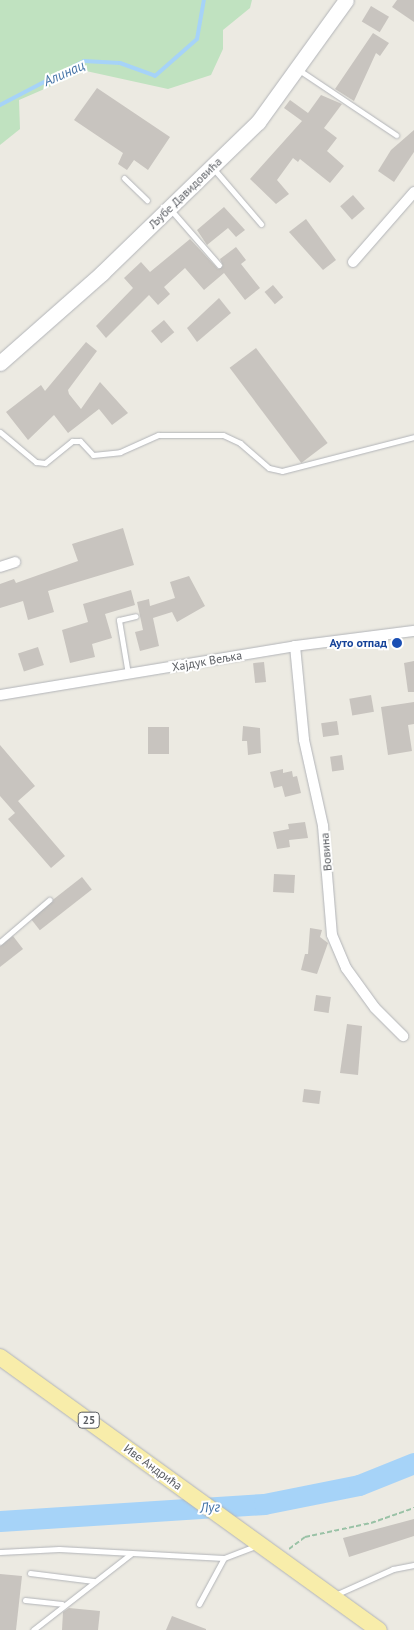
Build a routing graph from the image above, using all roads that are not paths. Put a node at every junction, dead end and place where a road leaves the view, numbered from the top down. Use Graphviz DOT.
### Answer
graph roads {
  1 [pos="346,0"];
  2 [pos="298,70"];
  3 [pos="396,135"];
  4 [pos="212,167"];
  5 [pos="124,178"];
  6 [pos="414,192"];
  7 [pos="147,200"];
  8 [pos="169,208"];
  9 [pos="261,224"];
  10 [pos="354,262"];
  11 [pos="220,265"];
  12 [pos="0,364"];
  13 [pos="0,432"];
  14 [pos="414,437"];
  15 [pos="15,562"];
  16 [pos="0,567"];
  17 [pos="136,616"];
  18 [pos="414,631"];
  19 [pos="295,646"];
  20 [pos="128,674"];
  21 [pos="0,695"];
  22 [pos="49,900"];
  23 [pos="0,942"];
  24 [pos="403,1036"];
  25 [pos="0,1357"];
  26 [pos="258,1542"];
  27 [pos="0,1552"];
  28 [pos="132,1553"];
  29 [pos="224,1558"];
  30 [pos="414,1565"];
  31 [pos="30,1573"];
  32 [pos="93,1581"];
  33 [pos="332,1596"];
  34 [pos="25,1600"];
  35 [pos="62,1604"];
  36 [pos="199,1604"];
  37 [pos="33,1630"];
  38 [pos="379,1630"];
  1 -- 2 [label="main road, Љубе Давидовића"];
  2 -- 3 [label="lane"];
  2 -- 4 [label="main road, Љубе Давидовића"];
  4 -- 8 [label="main road, Љубе Давидовића"];
  4 -- 9 [label="lane"];
  5 -- 7 [label="lane"];
  6 -- 10 [label="street"];
  8 -- 11 [label="lane"];
  8 -- 12 [label="main road, Љубе Давидовића"];
  13 -- 14 [label="lane"];
  15 -- 16 [label="street"];
  17 -- 20 [label="lane"];
  18 -- 19 [label="street, Хајдук Вељка"];
  19 -- 20 [label="street, Хајдук Вељка"];
  19 -- 24 [label="street, Вовина"];
  20 -- 21 [label="street, Хајдук Вељка"];
  22 -- 23 [label="lane"];
  25 -- 26 [label="main road, Иве Андрића / 25"];
  26 -- 29 [label="lane"];
  26 -- 33 [label="main road, Иве Андрића / 25"];
  27 -- 28 [label="lane"];
  28 -- 29 [label="lane"];
  28 -- 32 [label="lane"];
  29 -- 36 [label="lane"];
  30 -- 33 [label="lane"];
  31 -- 32 [label="lane"];
  32 -- 35 [label="lane"];
  33 -- 38 [label="main road, Иве Андрића / 25"];
  34 -- 35 [label="lane"];
  35 -- 37 [label="lane"];
}
